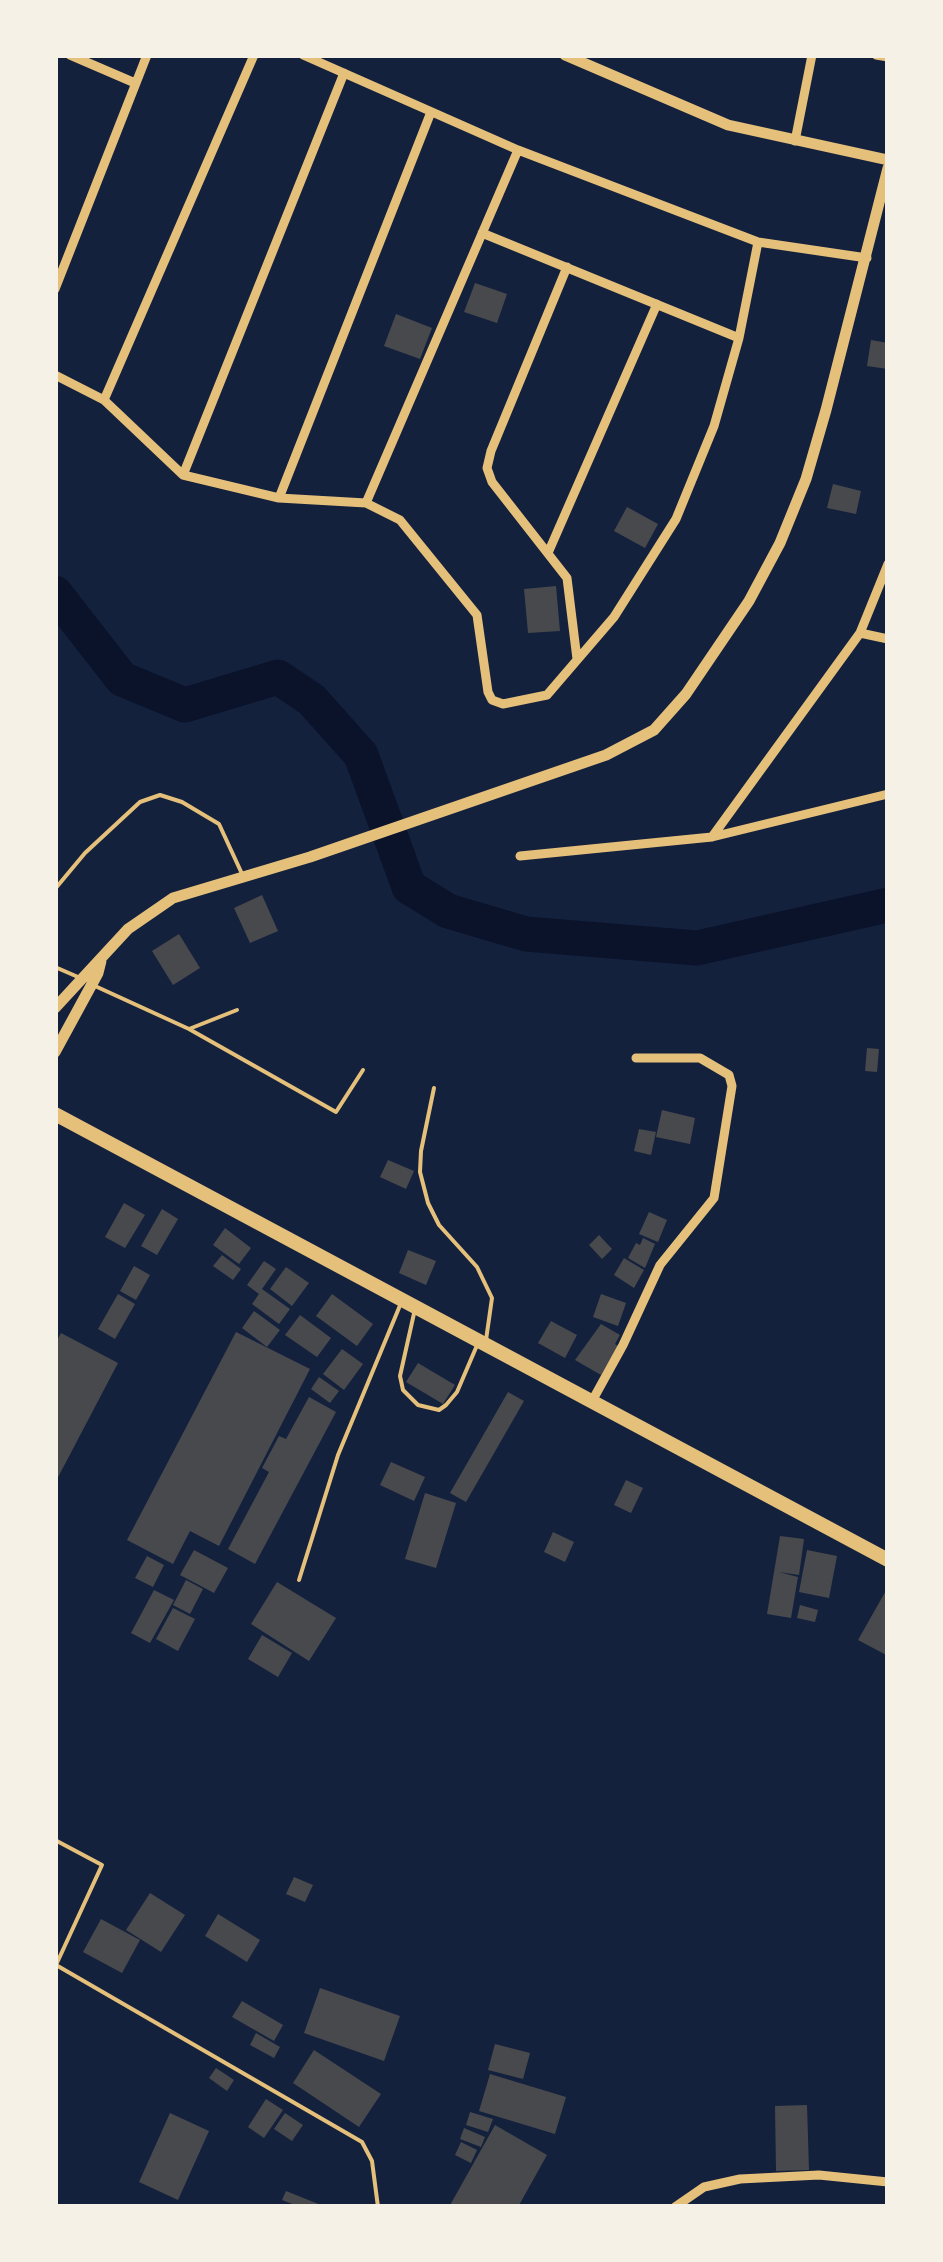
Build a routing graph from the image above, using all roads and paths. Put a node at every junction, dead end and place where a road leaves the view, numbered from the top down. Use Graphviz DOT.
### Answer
graph roads {
  1 [pos="70,55"];
  2 [pos="147,55"];
  3 [pos="254,55"];
  4 [pos="304,55"];
  5 [pos="565,55"];
  6 [pos="812,55"];
  7 [pos="876,55"];
  8 [pos="888,57"];
  9 [pos="344,73"];
  10 [pos="135,82"];
  11 [pos="431,112"];
  12 [pos="795,141"];
  13 [pos="518,150"];
  14 [pos="888,160"];
  15 [pos="888,168"];
  16 [pos="482,233"];
  17 [pos="758,242"];
  18 [pos="867,258"];
  19 [pos="567,267"];
  20 [pos="55,289"];
  21 [pos="657,304"];
  22 [pos="740,338"];
  23 [pos="55,375"];
  24 [pos="104,400"];
  25 [pos="183,475"];
  26 [pos="279,498"];
  27 [pos="366,503"];
  28 [pos="548,553"];
  29 [pos="888,564"];
  30 [pos="860,633"];
  31 [pos="888,639"];
  32 [pos="577,659"];
  33 [pos="888,794"];
  34 [pos="712,838"];
  35 [pos="520,856"];
  36 [pos="242,876"];
  37 [pos="55,890"];
  38 [pos="55,967"];
  39 [pos="86,981"];
  40 [pos="55,1008"];
  41 [pos="238,1010"];
  42 [pos="189,1029"];
  43 [pos="55,1052"];
  44 [pos="636,1058"];
  45 [pos="362,1070"];
  46 [pos="434,1088"];
  47 [pos="55,1114"];
  48 [pos="408,1306"];
  49 [pos="481,1345"];
  50 [pos="591,1403"];
  51 [pos="888,1560"];
  52 [pos="299,1580"];
  53 [pos="55,1840"];
  54 [pos="56,1966"];
  55 [pos="888,2182"];
  56 [pos="378,2207"];
  57 [pos="675,2207"];
  1 -- 10 [label="street"];
  2 -- 10 [label="street"];
  3 -- 24 [label="street"];
  4 -- 9 [label="street"];
  5 -- 12 [label="street"];
  6 -- 12 [label="street"];
  7 -- 8 [label="street"];
  9 -- 11 [label="street"];
  9 -- 25 [label="street"];
  10 -- 20 [label="street"];
  11 -- 13 [label="street"];
  11 -- 26 [label="street"];
  12 -- 14 [label="street"];
  13 -- 16 [label="street"];
  13 -- 17 [label="street"];
  15 -- 18 [label="street"];
  16 -- 19 [label="street"];
  16 -- 27 [label="street"];
  17 -- 18 [label="street"];
  17 -- 22 [label="street"];
  18 -- 36 [label="street"];
  19 -- 21 [label="street"];
  19 -- 28 [label="street"];
  21 -- 22 [label="street"];
  21 -- 28 [label="street"];
  22 -- 32 [label="street"];
  23 -- 24 [label="street"];
  24 -- 25 [label="street"];
  25 -- 26 [label="street"];
  26 -- 27 [label="street"];
  27 -- 32 [label="street"];
  28 -- 32 [label="street"];
  29 -- 30 [label="street"];
  30 -- 31 [label="street"];
  30 -- 34 [label="street"];
  33 -- 34 [label="street"];
  34 -- 35 [label="street"];
  36 -- 37 [label="lane"];
  36 -- 39 [label="street"];
  38 -- 39 [label="lane"];
  39 -- 40 [label="street"];
  39 -- 42 [label="lane"];
  39 -- 43 [label="street"];
  41 -- 42 [label="lane"];
  42 -- 45 [label="lane"];
  44 -- 50 [label="street"];
  46 -- 49 [label="lane"];
  47 -- 48 [label="main road"];
  48 -- 49 [label="main road"];
  48 -- 49 [label="lane"];
  48 -- 52 [label="lane"];
  49 -- 50 [label="main road"];
  50 -- 51 [label="main road"];
  53 -- 54 [label="lane"];
  54 -- 56 [label="lane"];
  55 -- 57 [label="street"];
}
